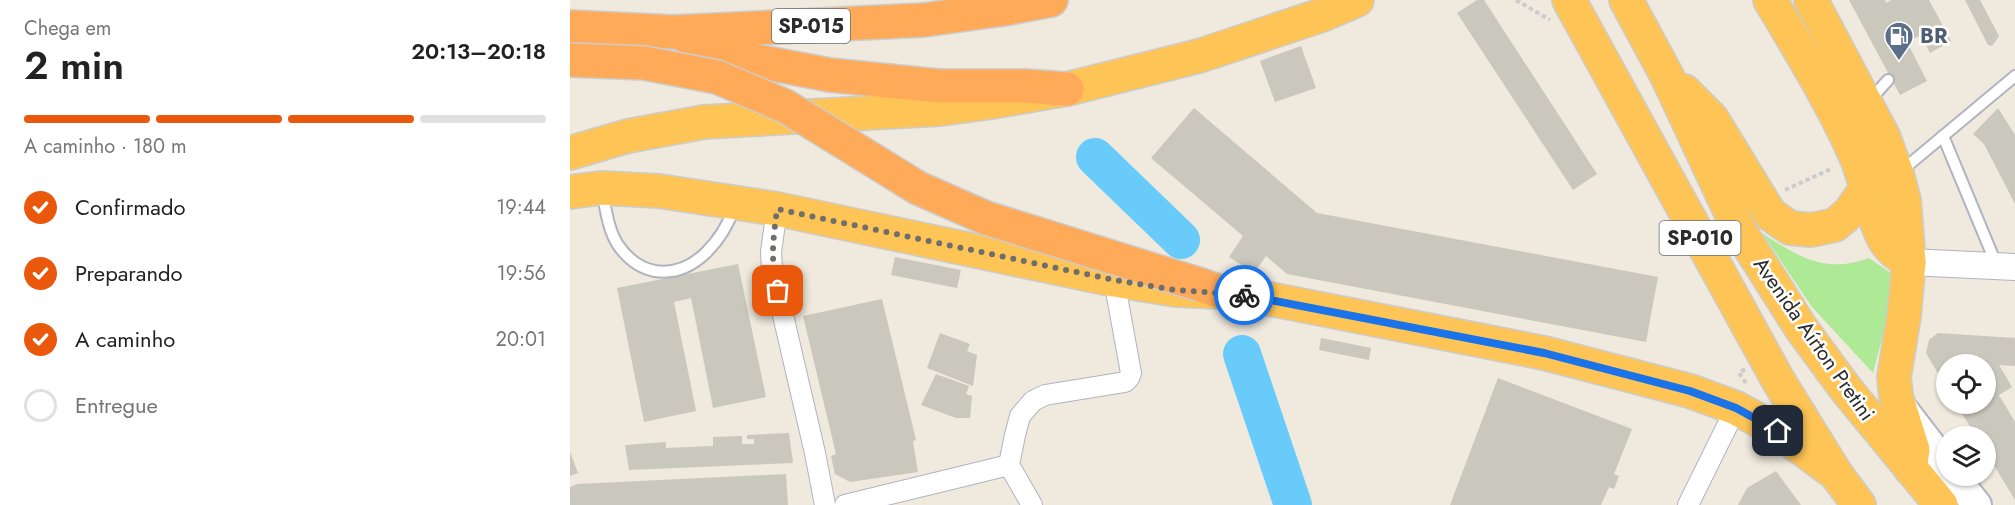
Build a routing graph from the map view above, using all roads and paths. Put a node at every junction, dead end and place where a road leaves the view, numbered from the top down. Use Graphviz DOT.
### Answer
graph roads {
  1 [pos="1051,0"];
  2 [pos="1357,0"];
  3 [pos="1569,0"];
  4 [pos="1626,0"];
  5 [pos="1770,0"];
  6 [pos="1810,0"];
  7 [pos="570,27"];
  8 [pos="674,32"];
  9 [pos="570,60"];
  10 [pos="1667,76"];
  11 [pos="2015,76"];
  12 [pos="1888,80"];
  13 [pos="1067,89"];
  14 [pos="1866,104"];
  15 [pos="1943,136"];
  16 [pos="570,153"];
  17 [pos="1839,165"];
  18 [pos="1897,174"];
  19 [pos="1867,187"];
  20 [pos="586,190"];
  21 [pos="1762,201"];
  22 [pos="736,203"];
  23 [pos="777,209"];
  24 [pos="1909,262"];
  25 [pos="2006,266"];
  26 [pos="1114,280"];
  27 [pos="1211,288"];
  28 [pos="1900,405"];
  29 [pos="1736,408"];
  30 [pos="1936,452"];
  31 [pos="1009,465"];
  32 [pos="1910,468"];
  33 [pos="1836,474"];
  34 [pos="1962,486"];
  35 [pos="825,505"];
  36 [pos="845,505"];
  37 [pos="1032,505"];
  38 [pos="1688,505"];
  39 [pos="1859,505"];
  40 [pos="1941,505"];
  41 [pos="1977,505"];
  1 -- 8 [label="highway, SP-015"];
  2 -- 13 [label="highway"];
  3 -- 33 [label="highway, Avenida Aírton Pretini / SP-010"];
  4 -- 10 [label="highway, Avenida Aírton Pretini / SP-010"];
  5 -- 19 [label="highway"];
  6 -- 14 [label="highway"];
  7 -- 8 [label="highway, SP-015"];
  8 -- 13 [label="highway"];
  9 -- 27 [label="highway, bridge"];
  10 -- 21 [label="highway"];
  10 -- 32 [label="highway, Avenida Aírton Pretini / SP-010"];
  11 -- 15 [label="lane"];
  12 -- 14 [label="lane"];
  13 -- 16 [label="highway"];
  14 -- 18 [label="highway"];
  15 -- 18 [label="lane"];
  15 -- 25 [label="lane"];
  17 -- 21 [label="path"];
  18 -- 24 [label="highway"];
  19 -- 21 [label="highway"];
  19 -- 24 [label="highway"];
  20 -- 22 [label="highway"];
  20 -- 22 [label="lane"];
  22 -- 23 [label="highway"];
  23 -- 26 [label="highway"];
  23 -- 35 [label="street"];
  24 -- 25 [label="street"];
  24 -- 28 [label="highway"];
  26 -- 27 [label="highway"];
  26 -- 31 [label="street"];
  27 -- 29 [label="highway"];
  28 -- 30 [label="main road, Avenida Aírton Pretini"];
  28 -- 32 [label="highway"];
  29 -- 33 [label="highway"];
  29 -- 38 [label="street"];
  31 -- 36 [label="street"];
  31 -- 37 [label="street"];
  32 -- 40 [label="highway, Avenida Aírton Pretini / SP-010"];
  33 -- 39 [label="highway, Avenida Aírton Pretini / SP-010"];
  34 -- 41 [label="main road"];
}
